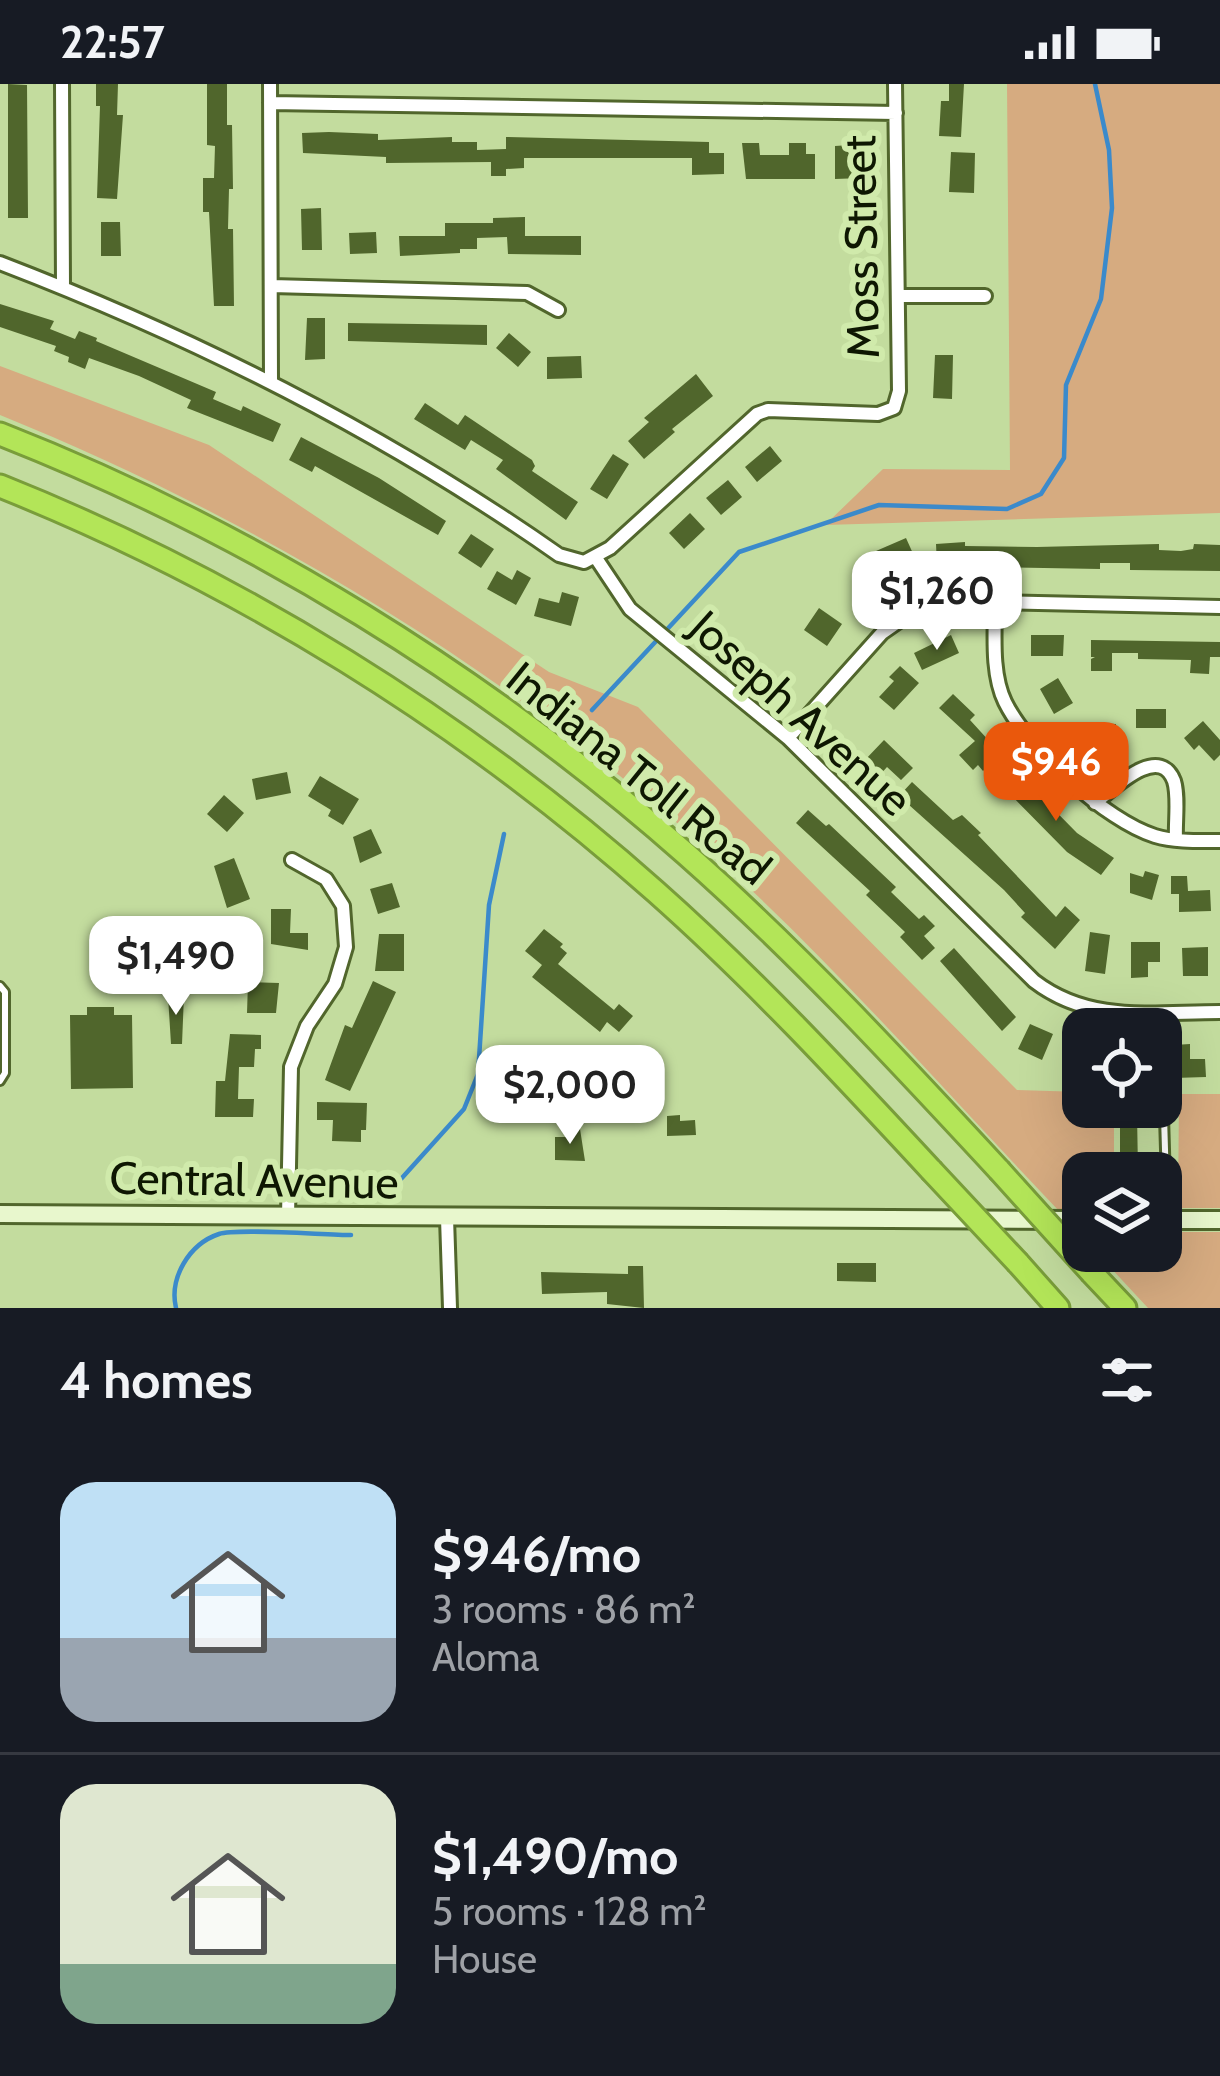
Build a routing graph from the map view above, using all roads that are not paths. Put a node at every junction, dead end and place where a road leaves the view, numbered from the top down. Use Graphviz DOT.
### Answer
graph roads {
  1 [pos="62,84"];
  2 [pos="270,84"];
  3 [pos="895,84"];
  4 [pos="270,104"];
  5 [pos="896,113"];
  6 [pos="0,263"];
  7 [pos="272,286"];
  8 [pos="63,287"];
  9 [pos="898,296"];
  10 [pos="985,296"];
  11 [pos="558,310"];
  12 [pos="271,381"];
  13 [pos="0,434"];
  14 [pos="0,486"];
  15 [pos="596,558"];
  16 [pos="995,601"];
  17 [pos="1220,607"];
  18 [pos="788,738"];
  19 [pos="1095,803"];
  20 [pos="1176,839"];
  21 [pos="1220,841"];
  22 [pos="292,860"];
  23 [pos="0,986"];
  24 [pos="1220,1012"];
  25 [pos="0,1081"];
  26 [pos="0,1214"];
  27 [pos="288,1216"];
  28 [pos="447,1219"];
  29 [pos="1062,1220"];
  30 [pos="1182,1220"];
  31 [pos="1220,1220"];
  32 [pos="1123,1306"];
  33 [pos="450,1308"];
  34 [pos="1058,1308"];
  1 -- 8 [label="street"];
  2 -- 4 [label="street"];
  3 -- 5 [label="street, Moss Street"];
  4 -- 5 [label="street"];
  4 -- 7 [label="street"];
  5 -- 9 [label="street, Moss Street"];
  6 -- 8 [label="street"];
  7 -- 11 [label="street"];
  7 -- 12 [label="street"];
  8 -- 12 [label="street"];
  9 -- 10 [label="street"];
  9 -- 15 [label="street, Moss Street"];
  12 -- 15 [label="street"];
  13 -- 32 [label="highway, Indiana Toll Road, bridge"];
  14 -- 34 [label="highway, Indiana Toll Road, bridge"];
  15 -- 18 [label="street, Joseph Avenue"];
  16 -- 17 [label="street"];
  16 -- 18 [label="street"];
  16 -- 19 [label="street"];
  18 -- 24 [label="street, Joseph Avenue"];
  19 -- 20 [label="street"];
  19 -- 20 [label="street"];
  20 -- 21 [label="street"];
  22 -- 27 [label="street"];
  23 -- 25 [label="lane"];
  26 -- 27 [label="street, Central Avenue"];
  27 -- 28 [label="street, Central Avenue"];
  28 -- 29 [label="street, Central Avenue"];
  28 -- 33 [label="street"];
  30 -- 31 [label="street"];
}
